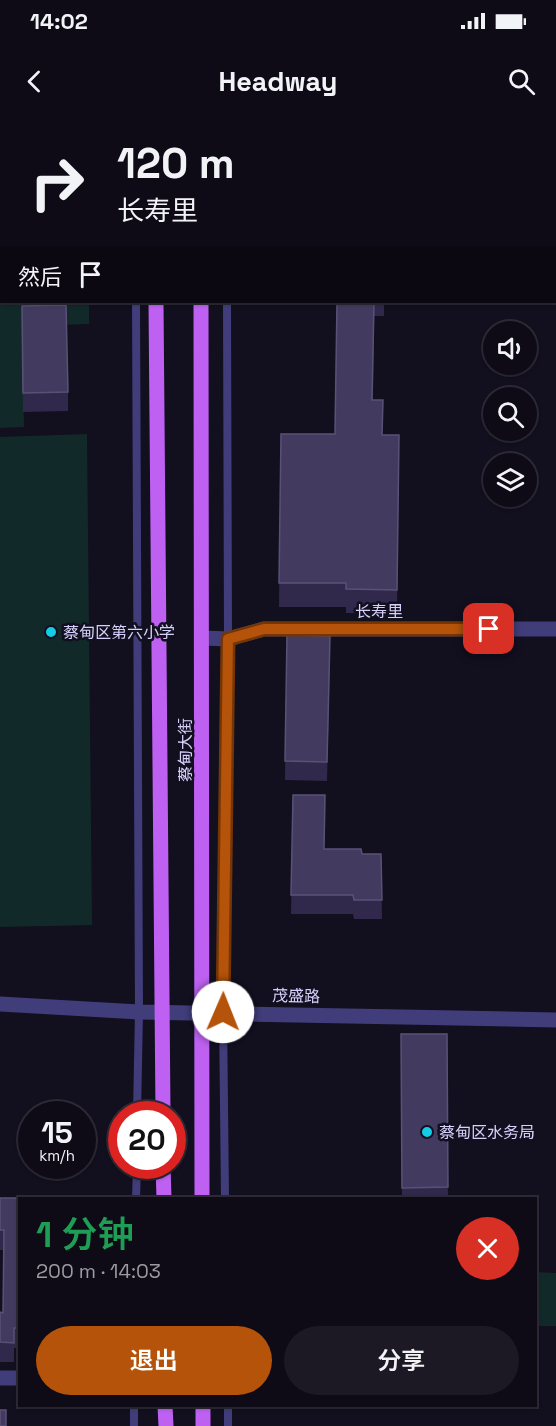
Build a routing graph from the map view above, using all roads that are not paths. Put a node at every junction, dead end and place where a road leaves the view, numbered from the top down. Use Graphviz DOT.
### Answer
graph roads {
  1 [pos="136,303"];
  2 [pos="156,303"];
  3 [pos="201,303"];
  4 [pos="227,303"];
  5 [pos="556,629"];
  6 [pos="203,638"];
  7 [pos="228,639"];
  8 [pos="0,1004"];
  9 [pos="138,1012"];
  10 [pos="162,1012"];
  11 [pos="202,1012"];
  12 [pos="223,1012"];
  13 [pos="556,1020"];
  14 [pos="137,1101"];
  15 [pos="163,1101"];
  16 [pos="136,1179"];
  17 [pos="163,1179"];
  18 [pos="136,1197"];
  19 [pos="164,1197"];
  20 [pos="202,1197"];
  21 [pos="225,1197"];
  22 [pos="0,1378"];
  23 [pos="18,1378"];
  24 [pos="134,1407"];
  25 [pos="165,1407"];
  26 [pos="203,1407"];
  27 [pos="228,1407"];
  28 [pos="134,1426"];
  29 [pos="166,1426"];
  30 [pos="203,1426"];
  31 [pos="228,1426"];
  1 -- 9 [label="lane"];
  2 -- 10 [label="main road, 蔡甸大街"];
  3 -- 6 [label="main road, 蔡甸大街"];
  4 -- 7 [label="lane"];
  5 -- 7 [label="street, 长寿里"];
  6 -- 7 [label="street, 长寿里"];
  6 -- 11 [label="main road, 蔡甸大街"];
  7 -- 12 [label="lane"];
  8 -- 9 [label="street, 茂盛路"];
  9 -- 10 [label="street, 茂盛路"];
  9 -- 14 [label="lane"];
  10 -- 11 [label="street, 茂盛路"];
  10 -- 15 [label="main road, 蔡甸大街"];
  11 -- 12 [label="street, 茂盛路"];
  11 -- 20 [label="main road, 蔡甸大街"];
  12 -- 13 [label="street, 茂盛路"];
  12 -- 21 [label="lane"];
  16 -- 18 [label="lane"];
  17 -- 19 [label="main road"];
  22 -- 23 [label="street"];
  24 -- 28 [label="lane"];
  25 -- 29 [label="main road"];
  26 -- 30 [label="main road"];
  27 -- 31 [label="lane"];
}
